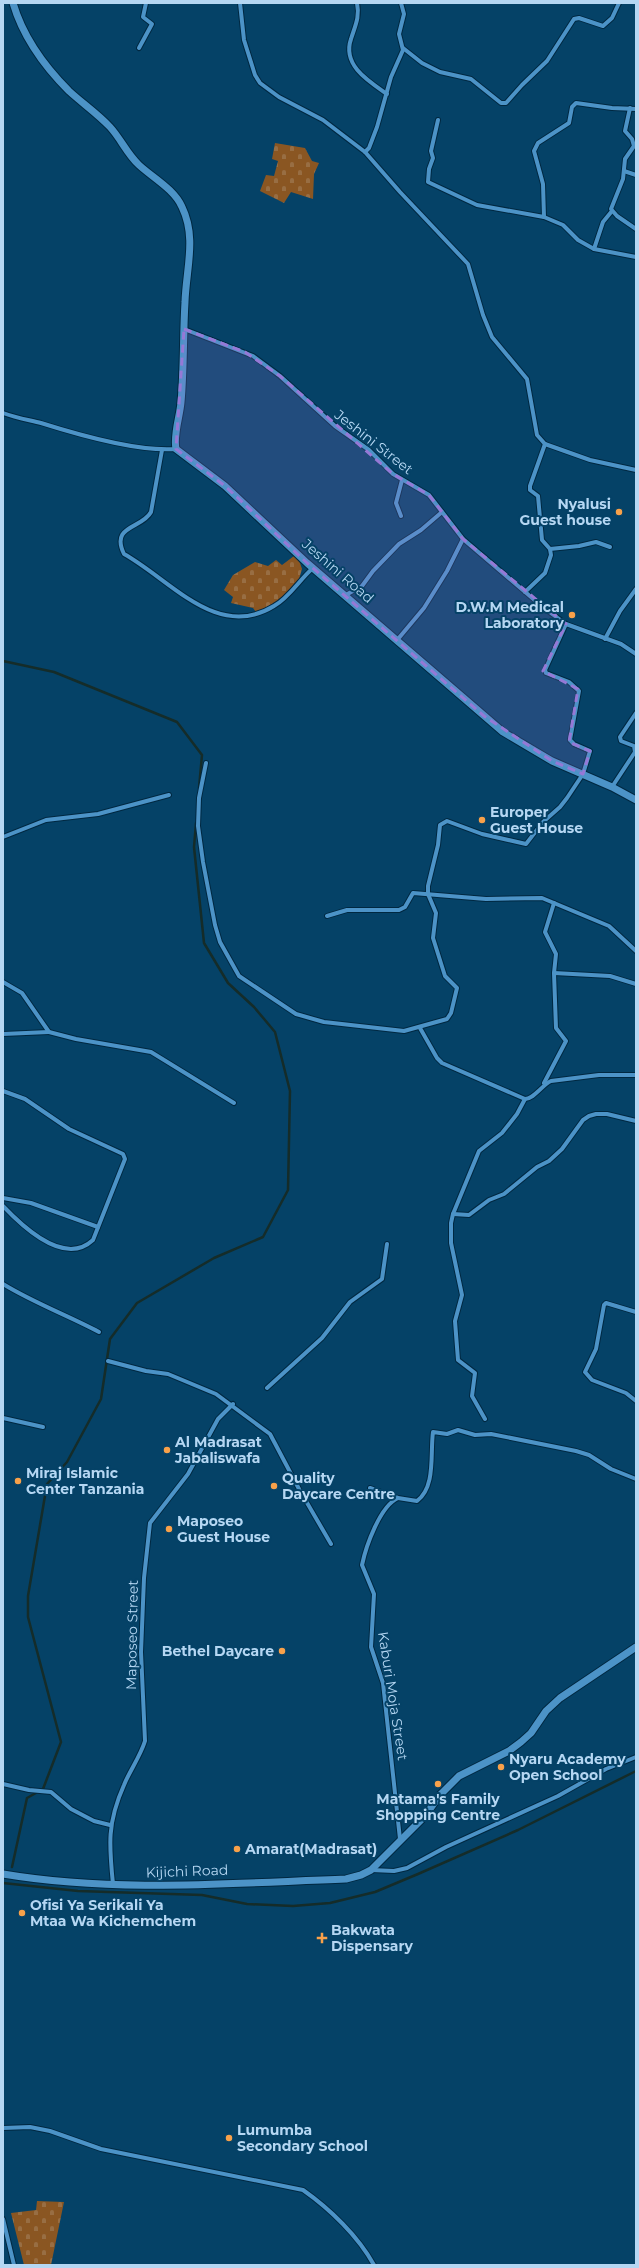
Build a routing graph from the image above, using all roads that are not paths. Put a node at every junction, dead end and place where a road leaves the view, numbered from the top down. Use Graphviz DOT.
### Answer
graph roads {
  1 [pos="13,3"];
  2 [pos="146,3"];
  3 [pos="240,3"];
  4 [pos="357,3"];
  5 [pos="401,3"];
  6 [pos="619,3"];
  7 [pos="139,48"];
  8 [pos="403,48"];
  9 [pos="387,94"];
  10 [pos="630,108"];
  11 [pos="636,109"];
  12 [pos="438,120"];
  13 [pos="365,152"];
  14 [pos="624,171"];
  15 [pos="636,175"];
  16 [pos="612,211"];
  17 [pos="544,217"];
  18 [pos="636,229"];
  19 [pos="594,249"];
  20 [pos="636,257"];
  21 [pos="184,329"];
  22 [pos="3,413"];
  23 [pos="545,444"];
  24 [pos="176,449"];
  25 [pos="162,450"];
  26 [pos="636,470"];
  27 [pos="402,480"];
  28 [pos="442,512"];
  29 [pos="401,516"];
  30 [pos="463,539"];
  31 [pos="610,546"];
  32 [pos="550,549"];
  33 [pos="313,568"];
  34 [pos="636,589"];
  35 [pos="525,592"];
  36 [pos="344,596"];
  37 [pos="566,624"];
  38 [pos="398,639"];
  39 [pos="605,639"];
  40 [pos="636,654"];
  41 [pos="636,713"];
  42 [pos="206,763"];
  43 [pos="583,774"];
  44 [pos="612,787"];
  45 [pos="169,795"];
  46 [pos="636,800"];
  47 [pos="3,837"];
  48 [pos="428,894"];
  49 [pos="554,903"];
  50 [pos="327,916"];
  51 [pos="636,951"];
  52 [pos="554,972"];
  53 [pos="3,982"];
  54 [pos="636,984"];
  55 [pos="420,1028"];
  56 [pos="49,1032"];
  57 [pos="3,1034"];
  58 [pos="636,1076"];
  59 [pos="544,1084"];
  60 [pos="3,1091"];
  61 [pos="525,1100"];
  62 [pos="234,1103"];
  63 [pos="636,1121"];
  64 [pos="3,1198"];
  65 [pos="3,1206"];
  66 [pos="453,1214"];
  67 [pos="98,1227"];
  68 [pos="388,1244"];
  69 [pos="3,1284"];
  70 [pos="636,1312"];
  71 [pos="99,1332"];
  72 [pos="108,1361"];
  73 [pos="267,1388"];
  74 [pos="636,1401"];
  75 [pos="233,1404"];
  76 [pos="3,1418"];
  77 [pos="485,1419"];
  78 [pos="44,1427"];
  79 [pos="636,1479"];
  80 [pos="370,1488"];
  81 [pos="398,1498"];
  82 [pos="331,1544"];
  83 [pos="636,1647"];
  84 [pos="636,1757"];
  85 [pos="3,1784"];
  86 [pos="110,1825"];
  87 [pos="400,1839"];
  88 [pos="370,1870"];
  89 [pos="3,1874"];
  90 [pos="114,1885"];
  91 [pos="3,2128"];
  92 [pos="3,2219"];
  93 [pos="14,2265"];
  94 [pos="374,2265"];
  1 -- 21 [label="street"];
  2 -- 7 [label="street"];
  3 -- 13 [label="street"];
  4 -- 9 [label="street"];
  5 -- 8 [label="street"];
  6 -- 8 [label="street"];
  8 -- 9 [label="street"];
  9 -- 13 [label="street"];
  10 -- 11 [label="street"];
  10 -- 14 [label="street"];
  10 -- 17 [label="street"];
  12 -- 17 [label="street"];
  13 -- 23 [label="street"];
  14 -- 15 [label="street"];
  14 -- 16 [label="street"];
  16 -- 18 [label="street"];
  16 -- 19 [label="street"];
  17 -- 19 [label="street"];
  19 -- 20 [label="street"];
  21 -- 24 [label="street"];
  21 -- 27 [label="street, Jeshini Street"];
  22 -- 25 [label="street"];
  23 -- 26 [label="street"];
  23 -- 32 [label="street"];
  24 -- 25 [label="street"];
  24 -- 33 [label="street, Jeshini Road"];
  25 -- 33 [label="street"];
  27 -- 28 [label="street, Jeshini Street"];
  27 -- 29 [label="street"];
  28 -- 30 [label="street, Jeshini Street"];
  28 -- 36 [label="street"];
  30 -- 35 [label="street, Jeshini Street"];
  30 -- 38 [label="street"];
  31 -- 32 [label="street"];
  32 -- 35 [label="street"];
  33 -- 36 [label="street, Jeshini Road"];
  34 -- 39 [label="street"];
  35 -- 37 [label="street, Jeshini Street"];
  36 -- 38 [label="street, Jeshini Road"];
  37 -- 39 [label="street, Jeshini Street"];
  37 -- 43 [label="street"];
  38 -- 43 [label="street, Jeshini Road"];
  39 -- 40 [label="street, Jeshini Street"];
  41 -- 44 [label="street"];
  42 -- 55 [label="street"];
  43 -- 44 [label="street, Jeshini Road"];
  43 -- 48 [label="street"];
  44 -- 46 [label="street, Jeshini Road"];
  45 -- 47 [label="street"];
  48 -- 49 [label="street"];
  48 -- 50 [label="street"];
  48 -- 55 [label="street"];
  49 -- 51 [label="street"];
  49 -- 52 [label="street"];
  52 -- 54 [label="street"];
  52 -- 59 [label="street"];
  53 -- 56 [label="street"];
  55 -- 61 [label="street"];
  56 -- 57 [label="street"];
  56 -- 62 [label="street"];
  58 -- 59 [label="street"];
  59 -- 61 [label="street"];
  60 -- 67 [label="street"];
  61 -- 66 [label="street"];
  63 -- 66 [label="street"];
  64 -- 67 [label="street"];
  65 -- 67 [label="street"];
  66 -- 77 [label="street"];
  68 -- 73 [label="street"];
  69 -- 71 [label="street"];
  70 -- 74 [label="street"];
  72 -- 75 [label="street"];
  75 -- 82 [label="street"];
  75 -- 86 [label="street, Maposeo Street"];
  76 -- 78 [label="street"];
  79 -- 81 [label="street"];
  80 -- 81 [label="street"];
  81 -- 87 [label="street, Kaburi Moja Street"];
  83 -- 87 [label="street"];
  84 -- 88 [label="street"];
  85 -- 86 [label="street"];
  86 -- 90 [label="street, Maposeo Street"];
  87 -- 88 [label="street"];
  88 -- 90 [label="street, Kijichi Road"];
  89 -- 90 [label="street, Kijichi Road"];
  91 -- 94 [label="street"];
  92 -- 93 [label="street"];
}
